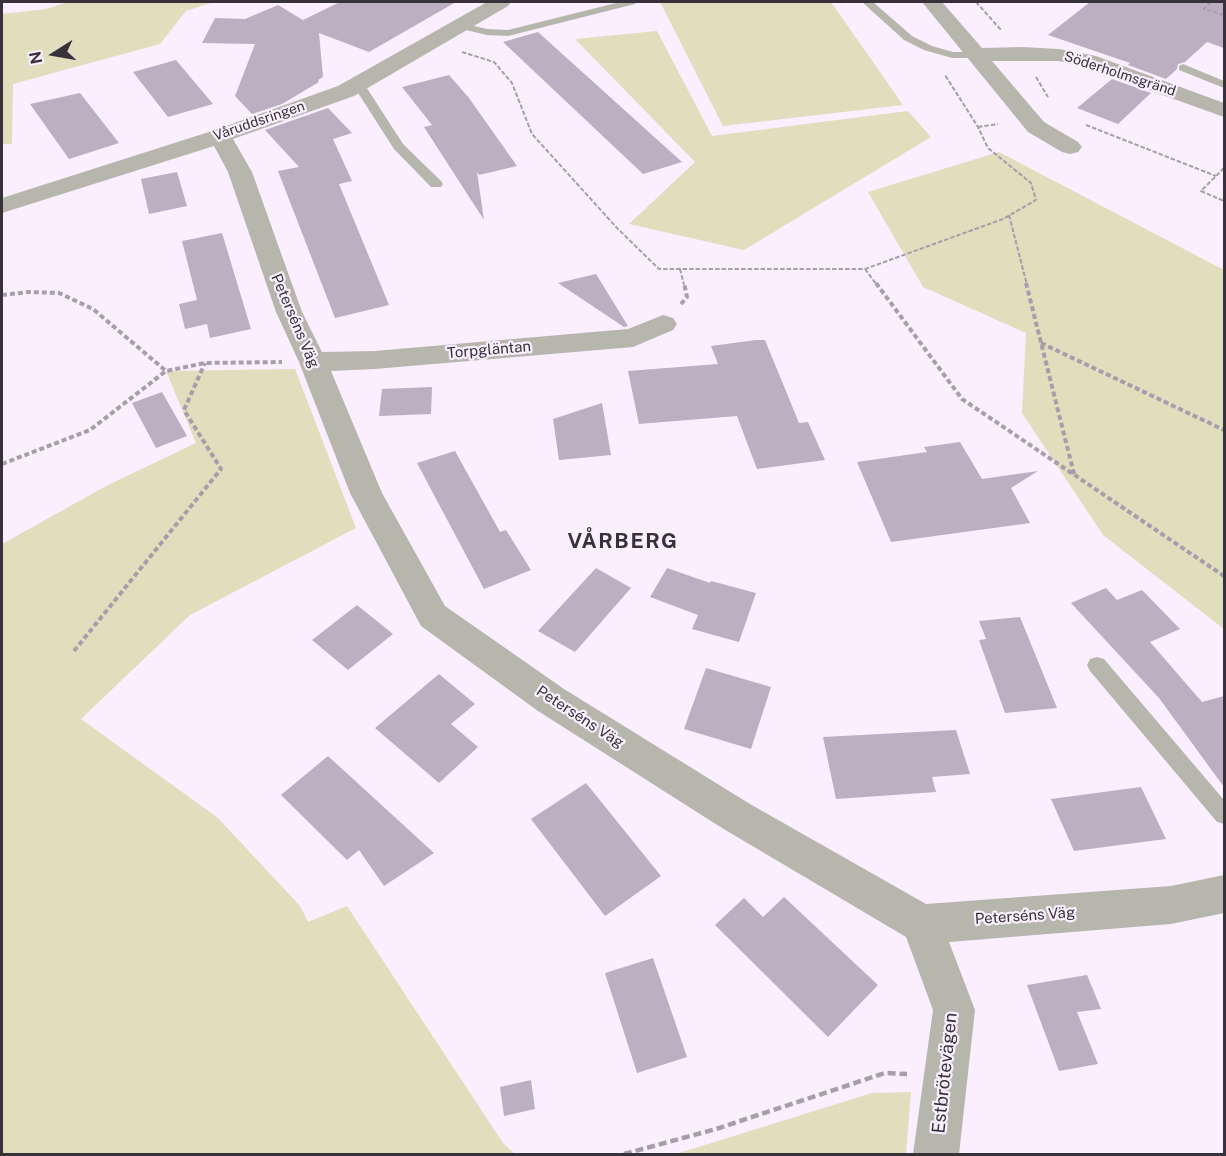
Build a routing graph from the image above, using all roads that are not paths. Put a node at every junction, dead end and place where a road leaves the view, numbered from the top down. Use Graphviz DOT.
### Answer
graph roads {
  1 [pos="501,2"];
  2 [pos="631,2"];
  3 [pos="867,2"];
  4 [pos="932,2"];
  5 [pos="461,26"];
  6 [pos="976,55"];
  7 [pos="1183,68"];
  8 [pos="359,85"];
  9 [pos="1224,85"];
  10 [pos="1224,110"];
  11 [pos="220,136"];
  12 [pos="1070,147"];
  13 [pos="436,184"];
  14 [pos="2,206"];
  15 [pos="663,324"];
  16 [pos="313,362"];
  17 [pos="1097,665"];
  18 [pos="1224,815"];
  19 [pos="1224,894"];
  20 [pos="922,924"];
  21 [pos="936,1155"];
  1 -- 5 [label="street, Våruddsringen"];
  2 -- 5 [label="lane"];
  3 -- 6 [label="lane"];
  4 -- 6 [label="street"];
  5 -- 8 [label="street, Våruddsringen"];
  6 -- 10 [label="street, Söderholmsgränd"];
  6 -- 12 [label="street"];
  7 -- 9 [label="lane"];
  8 -- 11 [label="street, Våruddsringen"];
  8 -- 13 [label="lane"];
  11 -- 14 [label="street, Våruddsringen"];
  11 -- 16 [label="street, Peterséns Väg"];
  15 -- 16 [label="street, Torpgläntan"];
  16 -- 20 [label="street, Peterséns Väg"];
  17 -- 18 [label="lane"];
  19 -- 20 [label="street, Peterséns Väg"];
  20 -- 21 [label="street, Estbrötevägen"];
}
